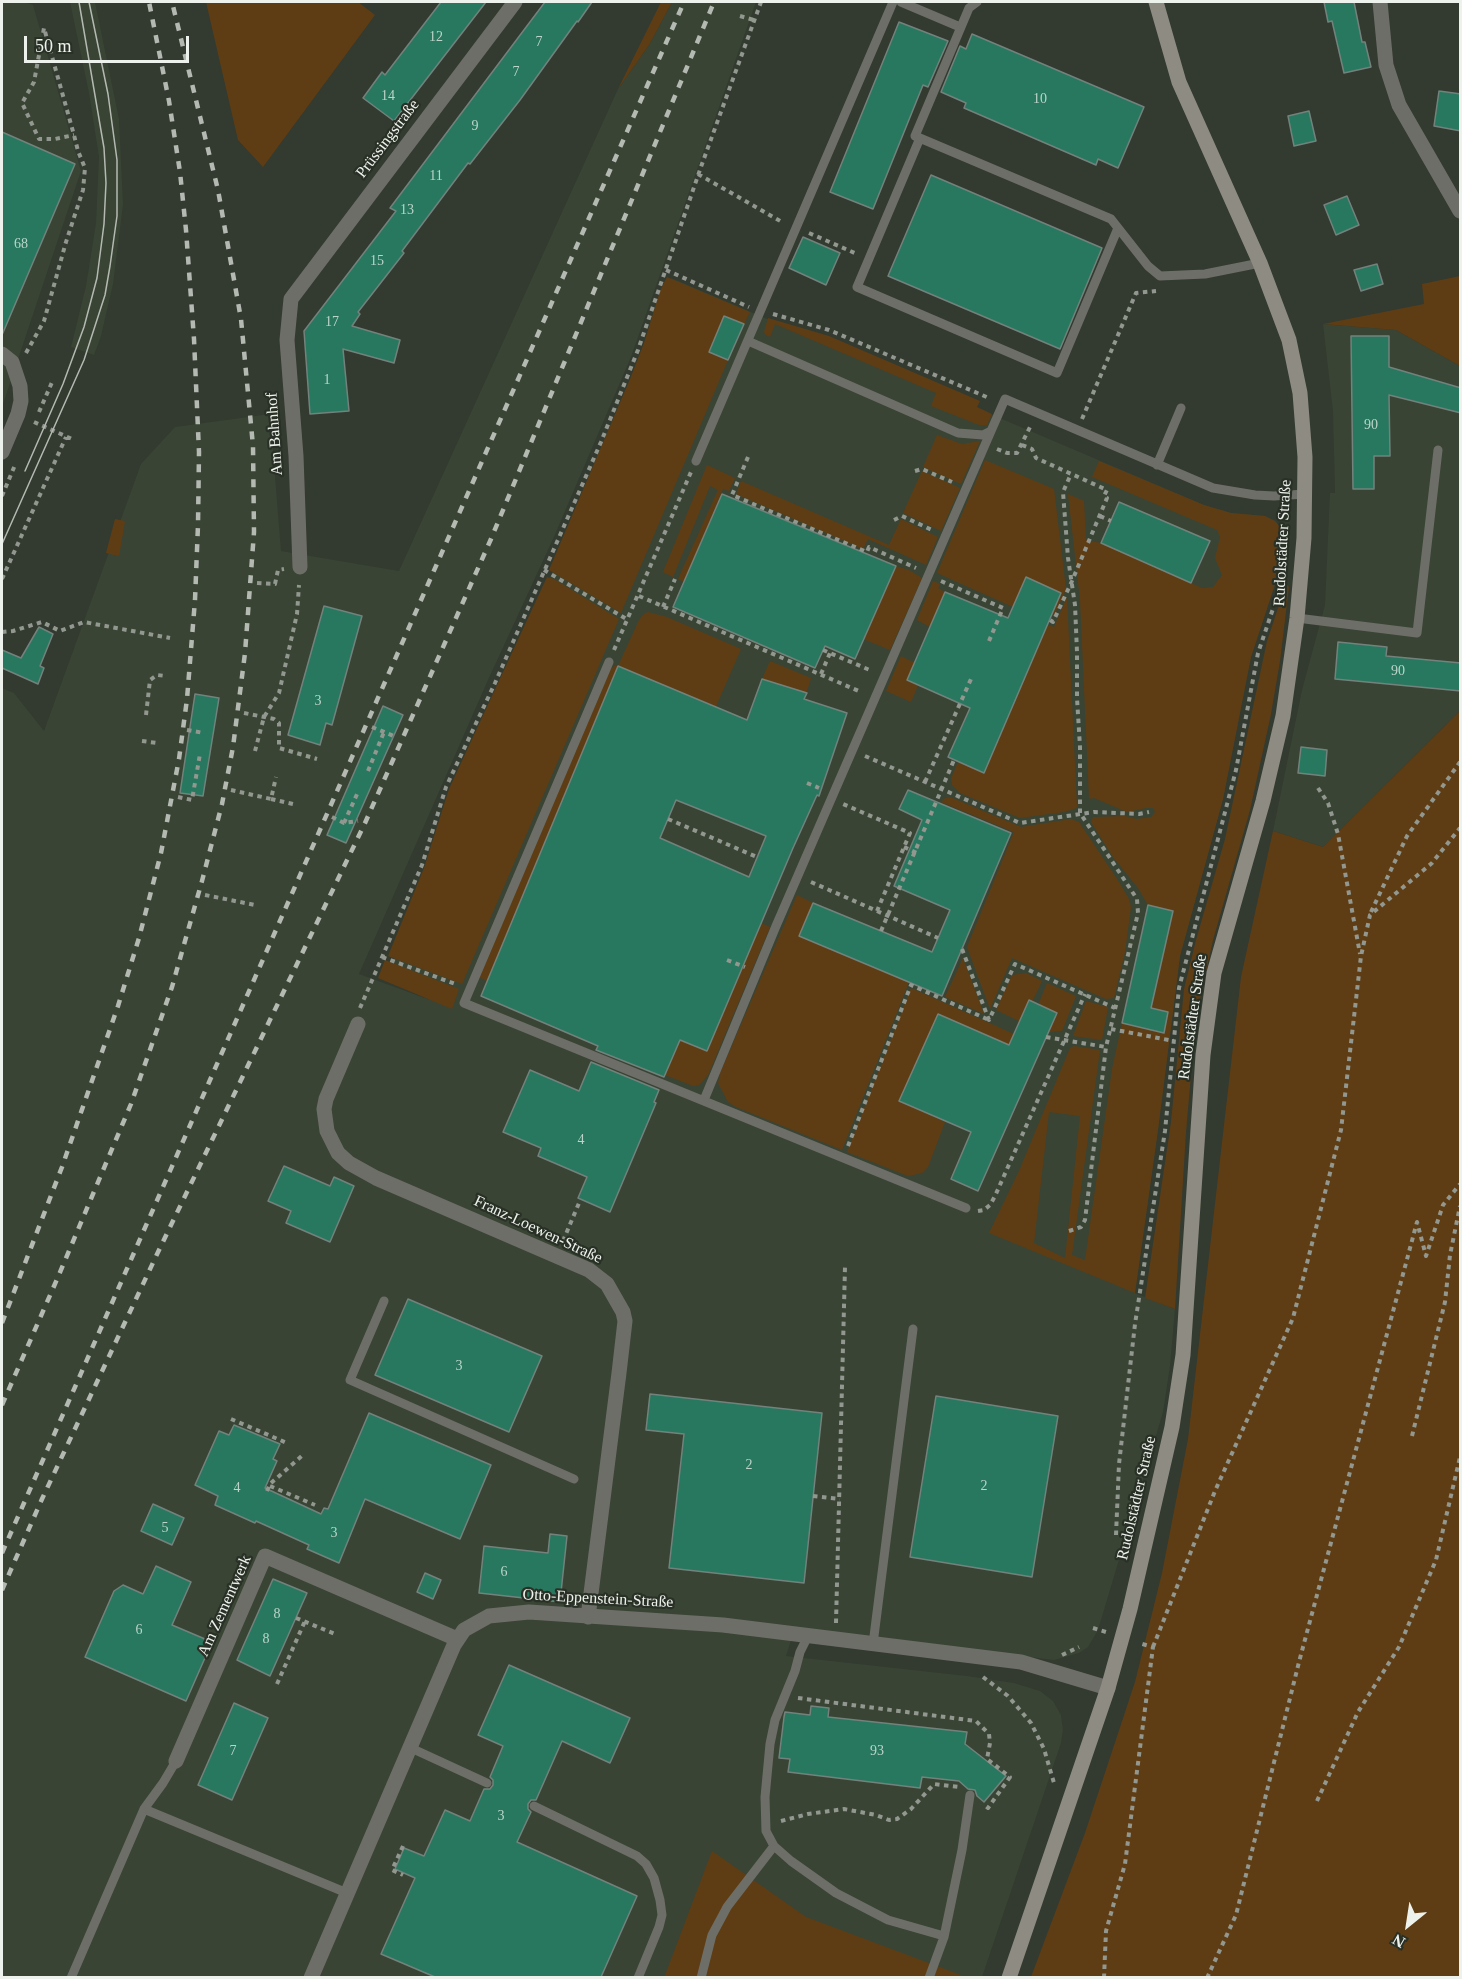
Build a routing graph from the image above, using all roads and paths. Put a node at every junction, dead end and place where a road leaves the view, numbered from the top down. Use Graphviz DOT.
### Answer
graph roads {
  1 [pos="515,2"];
  2 [pos="761,2"];
  3 [pos="893,2"];
  4 [pos="901,2"];
  5 [pos="977,2"];
  6 [pos="1156,2"];
  7 [pos="1380,2"];
  8 [pos="740,16"];
  9 [pos="754,20"];
  10 [pos="960,27"];
  11 [pos="74,135"];
  12 [pos="920,138"];
  13 [pos="1461,211"];
  14 [pos="1118,228"];
  15 [pos="1260,263"];
  16 [pos="666,270"];
  17 [pos="1163,291"];
  18 [pos="291,299"];
  19 [pos="761,312"];
  20 [pos="748,341"];
  21 [pos="2,354"];
  22 [pos="15,371"];
  23 [pos="1003,405"];
  24 [pos="1181,408"];
  25 [pos="1036,412"];
  26 [pos="29,419"];
  27 [pos="1078,430"];
  28 [pos="991,431"];
  29 [pos="66,437"];
  30 [pos="72,439"];
  31 [pos="986,444"];
  32 [pos="1022,445"];
  33 [pos="1438,450"];
  34 [pos="2,452"];
  35 [pos="748,457"];
  36 [pos="696,461"];
  37 [pos="1157,465"];
  38 [pos="915,471"];
  39 [pos="1071,474"];
  40 [pos="966,489"];
  41 [pos="1305,494"];
  42 [pos="1100,516"];
  43 [pos="894,520"];
  44 [pos="1111,521"];
  45 [pos="946,536"];
  46 [pos="300,567"];
  47 [pos="544,570"];
  48 [pos="930,575"];
  49 [pos="2,579"];
  50 [pos="675,579"];
  51 [pos="1072,581"];
  52 [pos="257,583"];
  53 [pos="639,596"];
  54 [pos="663,607"];
  55 [pos="1297,618"];
  56 [pos="628,620"];
  57 [pos="1050,620"];
  58 [pos="2,632"];
  59 [pos="170,638"];
  60 [pos="989,641"];
  61 [pos="823,650"];
  62 [pos="830,653"];
  63 [pos="609,662"];
  64 [pos="821,674"];
  65 [pos="166,676"];
  66 [pos="885,677"];
  67 [pos="971,679"];
  68 [pos="876,698"];
  69 [pos="244,713"];
  70 [pos="146,715"];
  71 [pos="264,717"];
  72 [pos="372,727"];
  73 [pos="187,730"];
  74 [pos="384,732"];
  75 [pos="204,733"];
  76 [pos="396,737"];
  77 [pos="142,741"];
  78 [pos="157,743"];
  79 [pos="853,750"];
  80 [pos="255,751"];
  81 [pos="200,754"];
  82 [pos="317,759"];
  83 [pos="954,760"];
  84 [pos="1461,762"];
  85 [pos="368,771"];
  86 [pos="276,777"];
  87 [pos="925,782"];
  88 [pos="1318,788"];
  89 [pos="941,789"];
  90 [pos="231,790"];
  91 [pos="358,792"];
  92 [pos="177,797"];
  93 [pos="271,799"];
  94 [pos="832,799"];
  95 [pos="297,805"];
  96 [pos="1149,812"];
  97 [pos="1080,813"];
  98 [pos="332,817"];
  99 [pos="668,819"];
  100 [pos="358,821"];
  101 [pos="344,823"];
  102 [pos="1461,828"];
  103 [pos="904,847"];
  104 [pos="917,853"];
  105 [pos="757,857"];
  106 [pos="798,877"];
  107 [pos="205,895"];
  108 [pos="255,905"];
  109 [pos="877,911"];
  110 [pos="1370,915"];
  111 [pos="887,916"];
  112 [pos="881,931"];
  113 [pos="938,938"];
  114 [pos="962,949"];
  115 [pos="1361,956"];
  116 [pos="382,957"];
  117 [pos="470,990"];
  118 [pos="1085,994"];
  119 [pos="1115,1008"];
  120 [pos="989,1020"];
  121 [pos="358,1024"];
  122 [pos="1111,1029"];
  123 [pos="1046,1037"];
  124 [pos="1064,1040"];
  125 [pos="1174,1041"];
  126 [pos="1106,1047"];
  127 [pos="704,1100"];
  128 [pos="843,1158"];
  129 [pos="1461,1184"];
  130 [pos="579,1203"];
  131 [pos="1461,1206"];
  132 [pos="966,1208"];
  133 [pos="1069,1231"];
  134 [pos="562,1243"];
  135 [pos="845,1267"];
  136 [pos="384,1301"];
  137 [pos="914,1329"];
  138 [pos="231,1419"];
  139 [pos="1412,1436"];
  140 [pos="286,1443"];
  141 [pos="304,1454"];
  142 [pos="1461,1457"];
  143 [pos="574,1479"];
  144 [pos="270,1486"];
  145 [pos="267,1491"];
  146 [pos="813,1496"];
  147 [pos="840,1498"];
  148 [pos="315,1505"];
  149 [pos="588,1617"];
  150 [pos="296,1618"];
  151 [pos="305,1621"];
  152 [pos="1093,1628"];
  153 [pos="335,1634"];
  154 [pos="808,1636"];
  155 [pos="1122,1637"];
  156 [pos="457,1639"];
  157 [pos="835,1639"];
  158 [pos="873,1644"];
  159 [pos="1153,1647"];
  160 [pos="978,1673"];
  161 [pos="277,1684"];
  162 [pos="1107,1688"];
  163 [pos="786,1690"];
  164 [pos="411,1748"];
  165 [pos="176,1761"];
  166 [pos="1054,1782"];
  167 [pos="487,1783"];
  168 [pos="970,1795"];
  169 [pos="1317,1801"];
  170 [pos="534,1806"];
  171 [pos="144,1809"];
  172 [pos="765,1826"];
  173 [pos="403,1846"];
  174 [pos="774,1846"];
  175 [pos="403,1875"];
  176 [pos="347,1893"];
  177 [pos="944,1936"];
  178 [pos="71,1977"];
  179 [pos="311,1977"];
  180 [pos="638,1977"];
  181 [pos="701,1977"];
  182 [pos="929,1977"];
  183 [pos="1009,1977"];
  184 [pos="1104,1977"];
  185 [pos="1207,1977"];
  1 -- 18 [label="street, Prüssingstraße"];
  2 -- 9 [label="path"];
  3 -- 19 [label="lane"];
  4 -- 10 [label="lane"];
  5 -- 10 [label="lane"];
  6 -- 15 [label="street, Rudolstädter Straße"];
  7 -- 13 [label="street"];
  8 -- 9 [label="path"];
  9 -- 16 [label="path"];
  10 -- 12 [label="lane"];
  11 -- 11 [label="path"];
  11 -- 22 [label="path"];
  12 -- 14 [label="lane"];
  12 -- 14 [label="lane"];
  14 -- 15 [label="lane"];
  15 -- 41 [label="street, Rudolstädter Straße"];
  16 -- 19 [label="path"];
  16 -- 47 [label="path"];
  17 -- 27 [label="path"];
  18 -- 46 [label="street, Am Bahnhof"];
  19 -- 20 [label="lane"];
  19 -- 23 [label="path"];
  20 -- 28 [label="lane"];
  20 -- 36 [label="lane"];
  21 -- 22 [label="street"];
  22 -- 34 [label="street"];
  23 -- 25 [label="lane"];
  23 -- 28 [label="lane"];
  24 -- 37 [label="lane"];
  25 -- 27 [label="lane"];
  25 -- 32 [label="path"];
  26 -- 29 [label="path"];
  27 -- 37 [label="lane"];
  28 -- 31 [label="lane"];
  29 -- 30 [label="path"];
  29 -- 49 [label="path"];
  31 -- 32 [label="path"];
  31 -- 40 [label="lane"];
  32 -- 39 [label="path"];
  33 -- 55 [label="lane"];
  35 -- 48 [label="path"];
  36 -- 53 [label="path"];
  37 -- 41 [label="lane"];
  38 -- 40 [label="path"];
  39 -- 42 [label="path"];
  39 -- 51 [label="path"];
  40 -- 45 [label="lane"];
  41 -- 55 [label="street, Rudolstädter Straße"];
  42 -- 44 [label="path"];
  42 -- 51 [label="path"];
  43 -- 45 [label="path"];
  45 -- 48 [label="lane"];
  46 -- 52 [label="path"];
  46 -- 71 [label="path"];
  47 -- 56 [label="path"];
  47 -- 116 [label="path"];
  48 -- 60 [label="path"];
  48 -- 66 [label="lane"];
  50 -- 54 [label="path"];
  51 -- 57 [label="path"];
  51 -- 97 [label="path"];
  53 -- 54 [label="path"];
  53 -- 56 [label="path"];
  54 -- 64 [label="path"];
  55 -- 155 [label="street, Rudolstädter Straße"];
  56 -- 63 [label="path"];
  58 -- 59 [label="path"];
  61 -- 62 [label="path"];
  62 -- 64 [label="path"];
  62 -- 66 [label="path"];
  63 -- 117 [label="lane"];
  64 -- 68 [label="path"];
  65 -- 70 [label="path"];
  66 -- 68 [label="lane"];
  67 -- 87 [label="path"];
  68 -- 79 [label="lane"];
  69 -- 71 [label="path"];
  71 -- 80 [label="path"];
  71 -- 82 [label="path"];
  72 -- 74 [label="path"];
  73 -- 75 [label="path"];
  74 -- 76 [label="path"];
  74 -- 85 [label="path"];
  77 -- 78 [label="path"];
  79 -- 87 [label="path"];
  79 -- 94 [label="lane"];
  81 -- 92 [label="path"];
  83 -- 89 [label="path"];
  84 -- 110 [label="path"];
  86 -- 93 [label="path"];
  87 -- 89 [label="path"];
  88 -- 115 [label="path"];
  89 -- 97 [label="path"];
  89 -- 104 [label="path"];
  90 -- 93 [label="path"];
  91 -- 101 [label="path"];
  93 -- 95 [label="path"];
  94 -- 103 [label="path"];
  94 -- 106 [label="lane"];
  96 -- 97 [label="path"];
  97 -- 119 [label="path"];
  98 -- 101 [label="path"];
  99 -- 105 [label="path"];
  100 -- 101 [label="path"];
  102 -- 110 [label="path"];
  103 -- 104 [label="path"];
  103 -- 109 [label="path"];
  104 -- 111 [label="path"];
  106 -- 109 [label="path"];
  106 -- 127 [label="lane"];
  107 -- 108 [label="path"];
  109 -- 111 [label="path"];
  110 -- 115 [label="path"];
  111 -- 112 [label="path"];
  111 -- 113 [label="path"];
  114 -- 120 [label="path"];
  115 -- 159 [label="path"];
  116 -- 117 [label="path"];
  116 -- 121 [label="path"];
  117 -- 127 [label="lane"];
  118 -- 119 [label="path"];
  118 -- 120 [label="path"];
  118 -- 124 [label="path"];
  119 -- 122 [label="path"];
  120 -- 128 [label="path"];
  121 -- 149 [label="street, Franz-Loewen-Straße"];
  122 -- 125 [label="path"];
  122 -- 126 [label="path"];
  123 -- 124 [label="path"];
  124 -- 126 [label="path"];
  124 -- 132 [label="path"];
  126 -- 133 [label="path"];
  127 -- 128 [label="lane"];
  128 -- 132 [label="lane"];
  129 -- 185 [label="path"];
  130 -- 134 [label="path"];
  131 -- 139 [label="path"];
  135 -- 147 [label="path"];
  136 -- 143 [label="lane"];
  137 -- 158 [label="lane"];
  138 -- 140 [label="path"];
  141 -- 144 [label="path"];
  142 -- 169 [label="path"];
  144 -- 145 [label="path"];
  144 -- 148 [label="path"];
  146 -- 147 [label="path"];
  147 -- 157 [label="path"];
  149 -- 154 [label="street, Otto-Eppenstein-Straße"];
  149 -- 156 [label="street, Otto-Eppenstein-Straße"];
  150 -- 151 [label="path"];
  151 -- 153 [label="path"];
  151 -- 161 [label="path"];
  152 -- 155 [label="path"];
  154 -- 157 [label="street, Otto-Eppenstein-Straße"];
  154 -- 163 [label="lane"];
  155 -- 159 [label="path"];
  155 -- 162 [label="street, Rudolstädter Straße"];
  156 -- 164 [label="street, Otto-Eppenstein-Straße"];
  156 -- 165 [label="street, Am Zementwerk"];
  157 -- 158 [label="street, Otto-Eppenstein-Straße"];
  158 -- 162 [label="street, Otto-Eppenstein-Straße"];
  159 -- 184 [label="path"];
  160 -- 166 [label="path"];
  162 -- 183 [label="street, Rudolstädter Straße"];
  163 -- 168 [label="path"];
  163 -- 172 [label="lane"];
  164 -- 167 [label="lane"];
  164 -- 176 [label="street, Otto-Eppenstein-Straße"];
  165 -- 171 [label="lane"];
  168 -- 172 [label="path"];
  168 -- 177 [label="lane"];
  170 -- 180 [label="lane"];
  171 -- 176 [label="lane"];
  171 -- 178 [label="lane"];
  172 -- 174 [label="lane"];
  173 -- 175 [label="path"];
  174 -- 177 [label="lane"];
  174 -- 181 [label="lane"];
  176 -- 179 [label="street, Otto-Eppenstein-Straße"];
  177 -- 182 [label="lane"];
}
